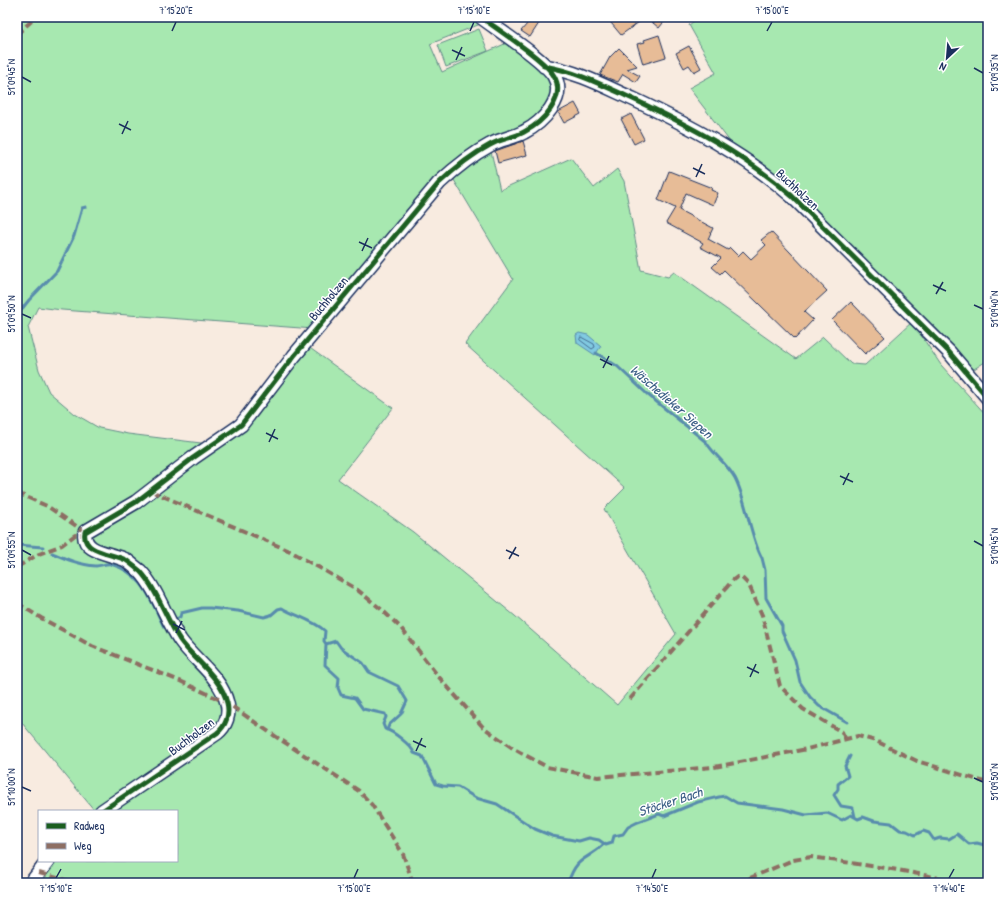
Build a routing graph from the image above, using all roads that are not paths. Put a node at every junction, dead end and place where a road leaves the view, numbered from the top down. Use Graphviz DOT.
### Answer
graph roads {
  1 [pos="481,17"];
  2 [pos="544,66"];
  3 [pos="988,398"];
  4 [pos="103,810"];
  5 [pos="47,862"];
  6 [pos="35,878"];
  1 -- 2 [label="street, Buchholzen"];
  2 -- 3 [label="street, Buchholzen"];
  2 -- 4 [label="street, Buchholzen"];
  5 -- 6 [label="street"];
}
